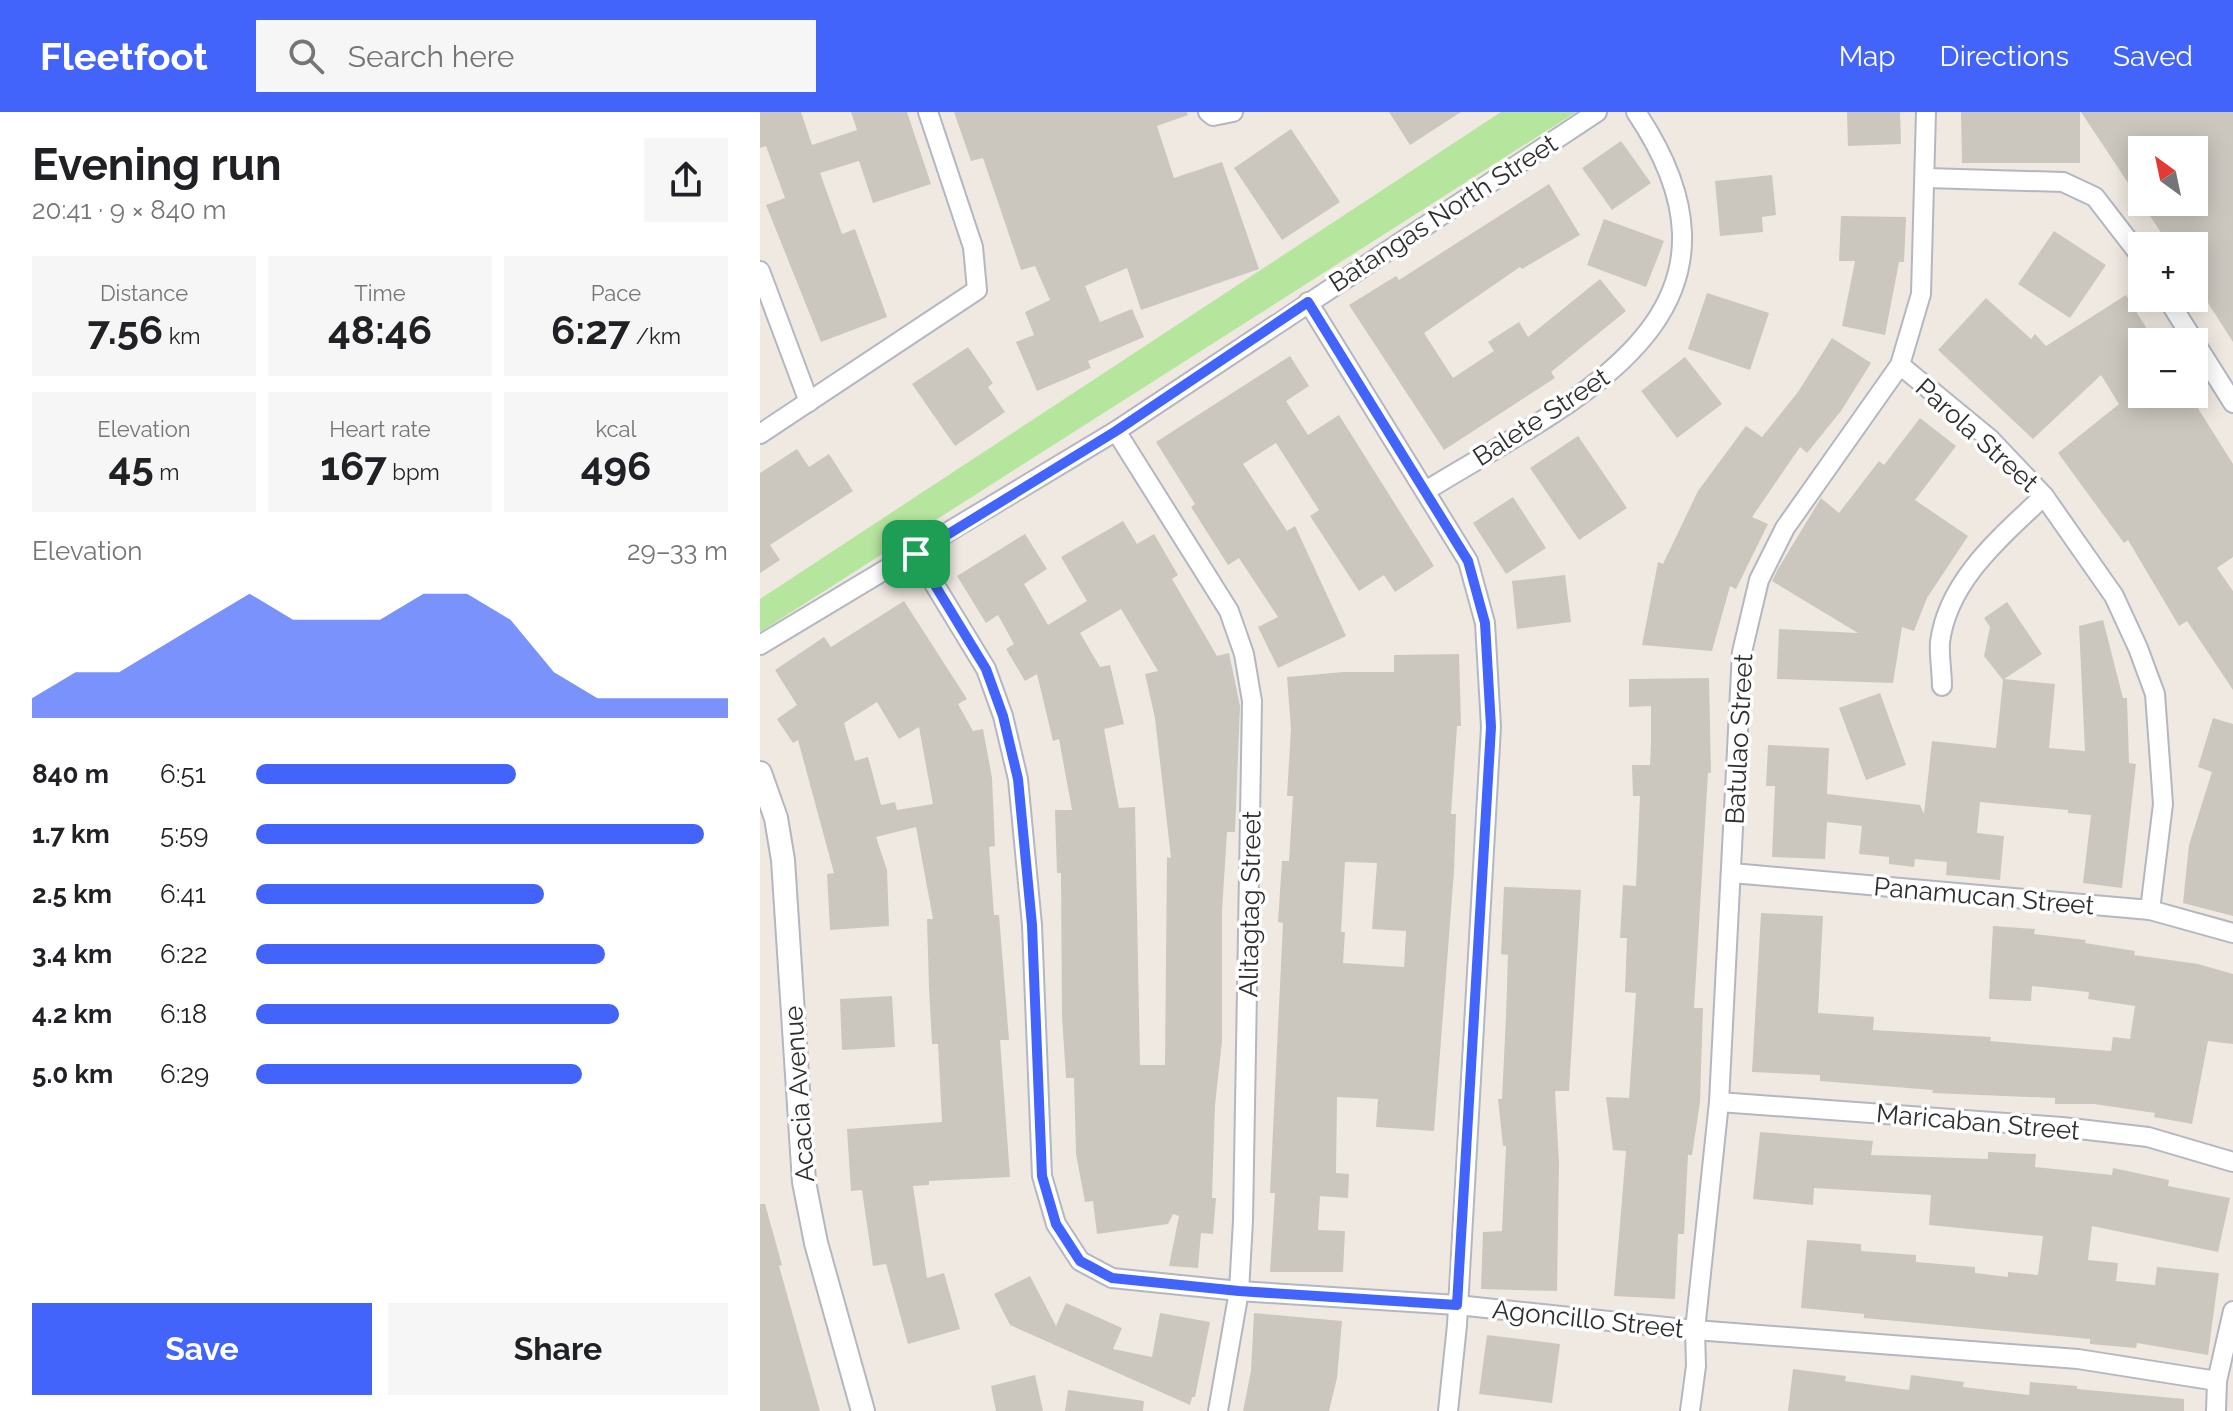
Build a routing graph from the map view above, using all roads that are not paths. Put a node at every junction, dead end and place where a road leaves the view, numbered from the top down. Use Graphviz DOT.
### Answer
graph roads {
  1 [pos="928,112"];
  2 [pos="1208,112"];
  3 [pos="1233,112"];
  4 [pos="1597,112"];
  5 [pos="1636,112"];
  6 [pos="1926,112"];
  7 [pos="1927,178"];
  8 [pos="2128,240"];
  9 [pos="760,271"];
  10 [pos="1308,302"];
  11 [pos="2176,312"];
  12 [pos="1900,365"];
  13 [pos="809,402"];
  14 [pos="2233,403"];
  15 [pos="1116,431"];
  16 [pos="760,434"];
  17 [pos="1427,490"];
  18 [pos="2044,496"];
  19 [pos="916,554"];
  20 [pos="760,645"];
  21 [pos="1942,686"];
  22 [pos="760,773"];
  23 [pos="1732,873"];
  24 [pos="2150,910"];
  25 [pos="2233,933"];
  26 [pos="1719,1102"];
  27 [pos="2233,1162"];
  28 [pos="1239,1291"];
  29 [pos="1457,1305"];
  30 [pos="2233,1311"];
  31 [pos="1695,1330"];
  32 [pos="2217,1381"];
  33 [pos="863,1411"];
  34 [pos="1218,1411"];
  35 [pos="1448,1411"];
  36 [pos="1690,1411"];
  37 [pos="2216,1411"];
  1 -- 13 [label="street"];
  2 -- 3 [label="street"];
  4 -- 10 [label="street, Batangas North Street"];
  5 -- 17 [label="street, Balete Street"];
  6 -- 7 [label="street, Batulao Street"];
  7 -- 8 [label="street"];
  7 -- 12 [label="street, Batulao Street"];
  9 -- 13 [label="street"];
  10 -- 15 [label="street, Batangas North Street"];
  10 -- 17 [label="street"];
  11 -- 14 [label="street"];
  12 -- 18 [label="street, Parola Street"];
  12 -- 23 [label="street, Batulao Street"];
  13 -- 16 [label="street"];
  15 -- 19 [label="street, Batangas North Street"];
  15 -- 28 [label="street, Alitagtag Street"];
  17 -- 29 [label="street"];
  18 -- 21 [label="street"];
  18 -- 24 [label="street, Parola Street"];
  19 -- 20 [label="street, Batangas North Street"];
  19 -- 28 [label="street, Agoncillo Street"];
  22 -- 33 [label="street, Acacia Avenue"];
  23 -- 24 [label="street, Panamucan Street"];
  23 -- 26 [label="street, Batulao Street"];
  24 -- 25 [label="street, Panamucan Street"];
  26 -- 27 [label="street, Maricaban Street"];
  26 -- 31 [label="street, Batulao Street"];
  28 -- 29 [label="street, Agoncillo Street"];
  28 -- 34 [label="street, Alitagtag Street"];
  29 -- 31 [label="street, Agoncillo Street"];
  29 -- 35 [label="street"];
  30 -- 32 [label="street"];
  31 -- 32 [label="street, Agoncillo Street"];
  31 -- 36 [label="street, Batulao Street"];
  32 -- 37 [label="street"];
}
